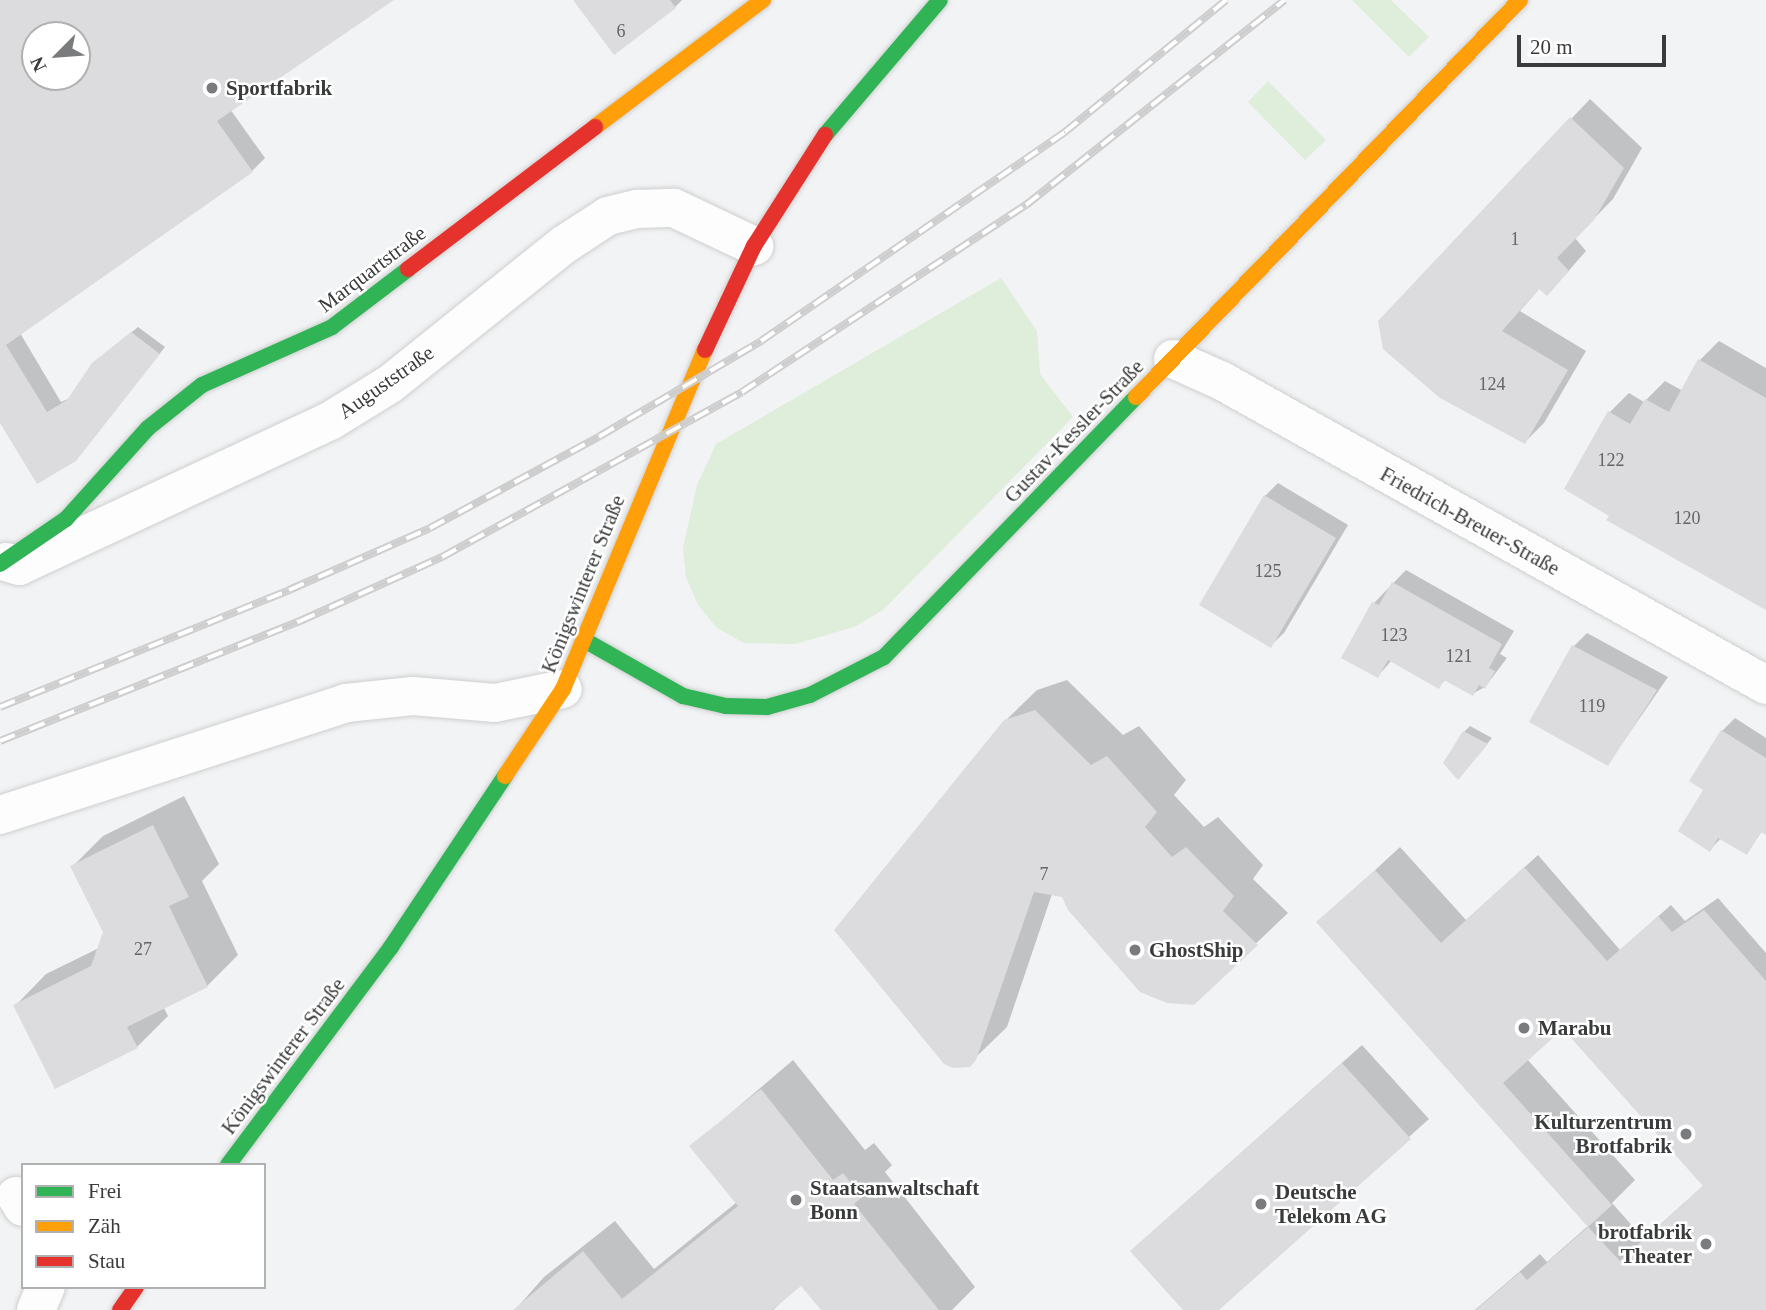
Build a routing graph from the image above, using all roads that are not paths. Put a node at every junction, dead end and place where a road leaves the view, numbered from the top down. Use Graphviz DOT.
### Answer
graph roads {
  1 [pos="763,0"];
  2 [pos="940,0"];
  3 [pos="1520,0"];
  4 [pos="754,246"];
  5 [pos="1173,359"];
  6 [pos="2,561"];
  7 [pos="586,641"];
  8 [pos="1766,685"];
  9 [pos="563,689"];
  10 [pos="0,816"];
  11 [pos="229,1163"];
  12 [pos="45,1289"];
  13 [pos="135,1289"];
  14 [pos="36,1310"];
  15 [pos="120,1310"];
  1 -- 6 [label="street, Marquartstraße"];
  2 -- 4 [label="street, Königswinterer Straße"];
  3 -- 5 [label="street, Gustav-Kessler-Straße"];
  4 -- 6 [label="street, Auguststraße"];
  4 -- 7 [label="street, Königswinterer Straße"];
  5 -- 7 [label="street, Gustav-Kessler-Straße"];
  5 -- 8 [label="street, Friedrich-Breuer-Straße"];
  7 -- 9 [label="street, Königswinterer Straße"];
  9 -- 10 [label="street"];
  9 -- 11 [label="street, Königswinterer Straße"];
  12 -- 14 [label="street"];
  13 -- 15 [label="street"];
}
